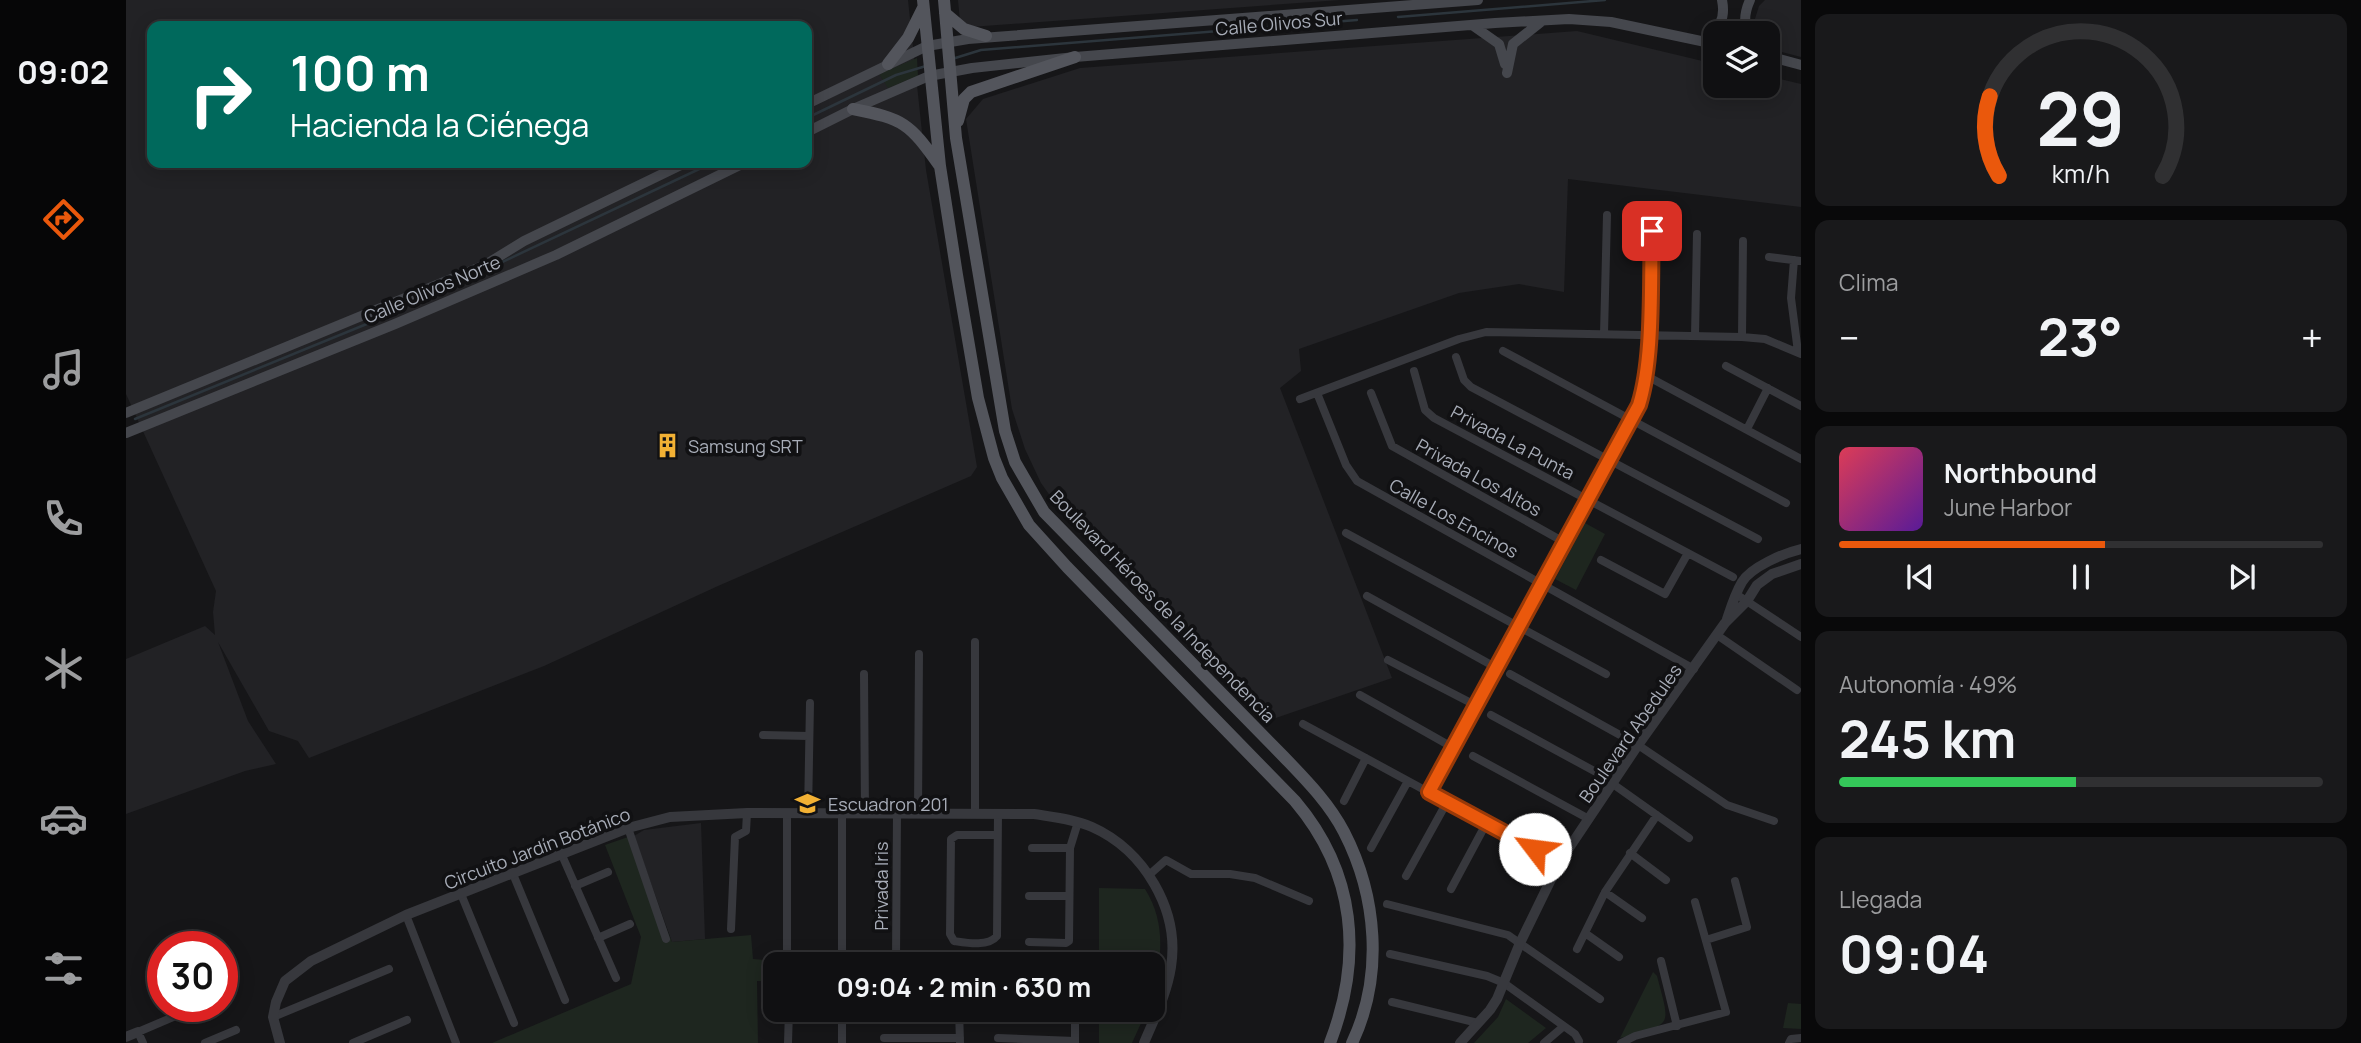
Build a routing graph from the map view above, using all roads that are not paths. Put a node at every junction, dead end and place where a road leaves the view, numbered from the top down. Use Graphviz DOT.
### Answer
graph roads {
  1 [pos="1478,0"];
  2 [pos="1722,0"];
  3 [pos="1751,0"];
  4 [pos="923,4"];
  5 [pos="944,6"];
  6 [pos="1542,20"];
  7 [pos="1722,21"];
  8 [pos="1745,21"];
  9 [pos="1471,25"];
  10 [pos="986,36"];
  11 [pos="1703,41"];
  12 [pos="947,42"];
  13 [pos="1499,44"];
  14 [pos="1513,44"];
  15 [pos="927,46"];
  16 [pos="1075,57"];
  17 [pos="1780,59"];
  18 [pos="888,64"];
  19 [pos="1801,65"];
  20 [pos="949,72"];
  21 [pos="929,76"];
  22 [pos="812,102"];
  23 [pos="853,109"];
  24 [pos="812,130"];
  25 [pos="956,138"];
  26 [pos="940,166"];
  27 [pos="675,168"];
  28 [pos="734,168"];
  29 [pos="1606,215"];
  30 [pos="1652,231"];
  31 [pos="1697,233"];
  32 [pos="1743,241"];
  33 [pos="1769,257"];
  34 [pos="1797,261"];
  35 [pos="1604,334"];
  36 [pos="1648,335"];
  37 [pos="1695,336"];
  38 [pos="1742,337"];
  39 [pos="1503,351"];
  40 [pos="1799,353"];
  41 [pos="1456,356"];
  42 [pos="1726,366"];
  43 [pos="1414,371"];
  44 [pos="1646,375"];
  45 [pos="1768,388"];
  46 [pos="1317,393"];
  47 [pos="1371,393"];
  48 [pos="1300,399"];
  49 [pos="1801,406"];
  50 [pos="126,412"];
  51 [pos="1631,419"];
  52 [pos="1747,429"];
  53 [pos="126,433"];
  54 [pos="1609,459"];
  55 [pos="1801,459"];
  56 [pos="1587,499"];
  57 [pos="1786,503"];
  58 [pos="1029,525"];
  59 [pos="1346,533"];
  60 [pos="1758,538"];
  61 [pos="1073,541"];
  62 [pos="1564,542"];
  63 [pos="1801,549"];
  64 [pos="1688,553"];
  65 [pos="1601,560"];
  66 [pos="1801,564"];
  67 [pos="1733,577"];
  68 [pos="1541,584"];
  69 [pos="1737,594"];
  70 [pos="1367,596"];
  71 [pos="1748,601"];
  72 [pos="1725,623"];
  73 [pos="1518,626"];
  74 [pos="1717,635"];
  75 [pos="1801,637"];
  76 [pos="975,642"];
  77 [pos="919,654"];
  78 [pos="1388,660"];
  79 [pos="1496,667"];
  80 [pos="1694,669"];
  81 [pos="864,674"];
  82 [pos="1510,674"];
  83 [pos="1605,674"];
  84 [pos="1797,690"];
  85 [pos="1360,695"];
  86 [pos="810,703"];
  87 [pos="1475,705"];
  88 [pos="1491,715"];
  89 [pos="1303,724"];
  90 [pos="763,735"];
  91 [pos="809,736"];
  92 [pos="1638,745"];
  93 [pos="1452,747"];
  94 [pos="1473,756"];
  95 [pos="1366,758"];
  96 [pos="1408,780"];
  97 [pos="1612,784"];
  98 [pos="1429,792"];
  99 [pos="1344,801"];
  100 [pos="1447,802"];
  101 [pos="747,813"];
  102 [pos="897,813"];
  103 [pos="918,813"];
  104 [pos="975,813"];
  105 [pos="998,813"];
  106 [pos="787,814"];
  107 [pos="808,814"];
  108 [pos="842,814"];
  109 [pos="865,814"];
  110 [pos="1657,815"];
  111 [pos="1589,820"];
  112 [pos="1774,821"];
  113 [pos="1078,822"];
  114 [pos="1487,822"];
  115 [pos="628,828"];
  116 [pos="997,835"];
  117 [pos="1689,838"];
  118 [pos="1032,848"];
  119 [pos="1070,848"];
  120 [pos="1371,848"];
  121 [pos="561,853"];
  122 [pos="1630,853"];
  123 [pos="1559,863"];
  124 [pos="608,872"];
  125 [pos="513,874"];
  126 [pos="1149,875"];
  127 [pos="1406,876"];
  128 [pos="1666,880"];
  129 [pos="1735,881"];
  130 [pos="575,886"];
  131 [pos="1451,889"];
  132 [pos="1605,892"];
  133 [pos="461,894"];
  134 [pos="1029,896"];
  135 [pos="1069,896"];
  136 [pos="1309,901"];
  137 [pos="1695,901"];
  138 [pos="1387,904"];
  139 [pos="406,915"];
  140 [pos="1642,918"];
  141 [pos="630,924"];
  142 [pos="731,929"];
  143 [pos="1585,933"];
  144 [pos="598,938"];
  145 [pos="666,939"];
  146 [pos="1706,940"];
  147 [pos="1029,943"];
  148 [pos="1520,943"];
  149 [pos="1577,949"];
  150 [pos="787,952"];
  151 [pos="842,952"];
  152 [pos="896,952"];
  153 [pos="1390,954"];
  154 [pos="1619,957"];
  155 [pos="1661,961"];
  156 [pos="389,969"];
  157 [pos="616,978"];
  158 [pos="1504,983"];
  159 [pos="1600,999"];
  160 [pos="565,1000"];
  161 [pos="1392,1002"];
  162 [pos="273,1017"];
  163 [pos="407,1020"];
  164 [pos="161,1022"];
  165 [pos="789,1022"];
  166 [pos="842,1022"];
  167 [pos="959,1022"];
  168 [pos="1075,1022"];
  169 [pos="514,1023"];
  170 [pos="1478,1023"];
  171 [pos="1563,1026"];
  172 [pos="1677,1026"];
  173 [pos="236,1030"];
  174 [pos="138,1032"];
  175 [pos="126,1037"];
  176 [pos="884,1038"];
  177 [pos="998,1038"];
  178 [pos="1801,1038"];
  179 [pos="960,1041"];
  180 [pos="1579,1041"];
  181 [pos="1075,1042"];
  182 [pos="1789,1042"];
  183 [pos="143,1043"];
  184 [pos="205,1043"];
  185 [pos="280,1043"];
  186 [pos="353,1043"];
  187 [pos="456,1043"];
  188 [pos="788,1043"];
  189 [pos="842,1043"];
  190 [pos="1144,1043"];
  191 [pos="1329,1043"];
  192 [pos="1352,1043"];
  193 [pos="1460,1043"];
  194 [pos="1544,1043"];
  195 [pos="1621,1043"];
  1 -- 10 [label="main road, Calle Olivos Sur"];
  2 -- 7 [label="main road"];
  3 -- 8 [label="main road"];
  4 -- 15 [label="main road"];
  4 -- 18 [label="main road"];
  5 -- 10 [label="main road"];
  5 -- 12 [label="main road, Boulevard Héroes de la Independencia"];
  6 -- 9 [label="main road, Calle Olivos Sur"];
  6 -- 11 [label="main road, Calle Olivos Sur"];
  6 -- 14 [label="main road"];
  9 -- 13 [label="main road"];
  9 -- 16 [label="main road, Calle Olivos Sur"];
  10 -- 12 [label="main road, Calle Olivos Sur"];
  12 -- 15 [label="main road, Calle Olivos Sur"];
  12 -- 20 [label="main road, Boulevard Héroes de la Independencia"];
  13 -- 14 [label="main road"];
  13 -- 14 [label="main road"];
  15 -- 18 [label="main road"];
  15 -- 21 [label="main road"];
  16 -- 20 [label="main road, Calle Olivos Sur"];
  16 -- 25 [label="main road"];
  17 -- 19 [label="main road"];
  18 -- 22 [label="main road"];
  20 -- 21 [label="main road, Calle Olivos Sur"];
  20 -- 25 [label="main road, Boulevard Héroes de la Independencia"];
  21 -- 23 [label="main road"];
  21 -- 26 [label="main road"];
  23 -- 24 [label="main road"];
  23 -- 26 [label="main road"];
  25 -- 61 [label="main road, Boulevard Héroes de la Independencia"];
  26 -- 58 [label="main road"];
  27 -- 50 [label="main road, Calle Olivos Norte"];
  28 -- 53 [label="main road, Calle Olivos Norte"];
  29 -- 35 [label="street"];
  30 -- 36 [label="street"];
  31 -- 37 [label="street"];
  32 -- 38 [label="street"];
  33 -- 34 [label="street"];
  34 -- 40 [label="street"];
  35 -- 36 [label="street"];
  35 -- 46 [label="street"];
  36 -- 37 [label="street"];
  36 -- 44 [label="street"];
  37 -- 38 [label="street"];
  38 -- 40 [label="street"];
  39 -- 51 [label="street"];
  41 -- 54 [label="street"];
  42 -- 45 [label="street"];
  43 -- 56 [label="street, Privada La Punta"];
  44 -- 51 [label="street"];
  44 -- 52 [label="street"];
  45 -- 49 [label="street"];
  45 -- 52 [label="street"];
  46 -- 48 [label="street"];
  46 -- 68 [label="street, Calle Los Encinos"];
  47 -- 62 [label="street, Privada Los Altos"];
  51 -- 54 [label="street"];
  51 -- 57 [label="street"];
  52 -- 55 [label="street"];
  54 -- 56 [label="street"];
  54 -- 60 [label="street"];
  56 -- 62 [label="street"];
  56 -- 64 [label="street, Privada La Punta"];
  58 -- 61 [label="main road"];
  58 -- 191 [label="main road"];
  59 -- 73 [label="street"];
  61 -- 192 [label="main road, Boulevard Héroes de la Independencia"];
  62 -- 68 [label="street"];
  63 -- 69 [label="street, Boulevard Abedules"];
  64 -- 65 [label="street"];
  64 -- 67 [label="street, Privada La Punta"];
  66 -- 71 [label="street, Boulevard Abedules"];
  68 -- 73 [label="street"];
  68 -- 80 [label="street, Calle Los Encinos"];
  69 -- 71 [label="street"];
  69 -- 72 [label="street, Boulevard Abedules"];
  70 -- 79 [label="street"];
  71 -- 72 [label="street, Boulevard Abedules"];
  71 -- 75 [label="street"];
  72 -- 74 [label="street, Boulevard Abedules"];
  73 -- 79 [label="street"];
  73 -- 83 [label="street"];
  74 -- 80 [label="street, Boulevard Abedules"];
  74 -- 84 [label="street"];
  76 -- 104 [label="street"];
  77 -- 103 [label="street"];
  78 -- 87 [label="street"];
  79 -- 87 [label="street"];
  80 -- 92 [label="street, Boulevard Abedules"];
  81 -- 109 [label="street"];
  82 -- 92 [label="street"];
  85 -- 93 [label="street"];
  86 -- 91 [label="street"];
  87 -- 93 [label="street"];
  88 -- 97 [label="street"];
  89 -- 95 [label="street"];
  90 -- 91 [label="street"];
  91 -- 107 [label="street"];
  92 -- 97 [label="street, Boulevard Abedules"];
  92 -- 112 [label="street"];
  93 -- 98 [label="street"];
  94 -- 111 [label="street"];
  95 -- 96 [label="street"];
  95 -- 99 [label="street"];
  96 -- 98 [label="street"];
  96 -- 120 [label="street"];
  97 -- 110 [label="street"];
  97 -- 111 [label="street, Boulevard Abedules"];
  98 -- 100 [label="street"];
  100 -- 114 [label="street"];
  100 -- 127 [label="street"];
  101 -- 106 [label="street, Circuito Jardín Botánico"];
  101 -- 115 [label="street, Circuito Jardín Botánico"];
  101 -- 142 [label="street"];
  102 -- 103 [label="street, Circuito Jardín Botánico"];
  102 -- 109 [label="street, Circuito Jardín Botánico"];
  102 -- 152 [label="street, Privada Iris"];
  103 -- 104 [label="street, Circuito Jardín Botánico"];
  104 -- 105 [label="street, Circuito Jardín Botánico"];
  105 -- 113 [label="street, Circuito Jardín Botánico"];
  105 -- 116 [label="street"];
  106 -- 107 [label="street, Circuito Jardín Botánico"];
  106 -- 150 [label="street"];
  107 -- 108 [label="street, Circuito Jardín Botánico"];
  108 -- 109 [label="street, Circuito Jardín Botánico"];
  108 -- 151 [label="street"];
  110 -- 117 [label="street"];
  110 -- 122 [label="street"];
  111 -- 123 [label="street, Boulevard Abedules"];
  113 -- 119 [label="street"];
  113 -- 126 [label="street, Circuito Jardín Botánico"];
  114 -- 123 [label="street"];
  114 -- 131 [label="street"];
  115 -- 121 [label="street, Circuito Jardín Botánico"];
  115 -- 145 [label="street"];
  116 -- 116 [label="street"];
  118 -- 119 [label="street"];
  119 -- 135 [label="street"];
  121 -- 125 [label="street, Circuito Jardín Botánico"];
  121 -- 130 [label="street"];
  122 -- 128 [label="street"];
  122 -- 132 [label="street"];
  123 -- 148 [label="street, Boulevard Abedules"];
  124 -- 130 [label="street"];
  125 -- 133 [label="street, Circuito Jardín Botánico"];
  125 -- 160 [label="street"];
  126 -- 136 [label="street"];
  126 -- 190 [label="street, Circuito Jardín Botánico"];
  129 -- 146 [label="street"];
  130 -- 144 [label="street"];
  132 -- 140 [label="street"];
  132 -- 143 [label="street"];
  133 -- 139 [label="street, Circuito Jardín Botánico"];
  133 -- 169 [label="street"];
  134 -- 135 [label="street"];
  135 -- 147 [label="street"];
  137 -- 146 [label="street"];
  138 -- 148 [label="street"];
  139 -- 162 [label="street, Circuito Jardín Botánico"];
  139 -- 187 [label="street"];
  141 -- 144 [label="street"];
  143 -- 149 [label="street"];
  143 -- 154 [label="street"];
  144 -- 157 [label="street"];
  146 -- 172 [label="street"];
  148 -- 158 [label="street, Boulevard Abedules"];
  148 -- 159 [label="street"];
  153 -- 158 [label="street"];
  155 -- 172 [label="street"];
  156 -- 162 [label="street"];
  158 -- 170 [label="street, Boulevard Abedules"];
  158 -- 171 [label="street"];
  161 -- 170 [label="street"];
  162 -- 185 [label="street"];
  163 -- 186 [label="street"];
  164 -- 174 [label="street"];
  165 -- 188 [label="street"];
  166 -- 189 [label="street"];
  167 -- 179 [label="street"];
  168 -- 181 [label="street"];
  170 -- 193 [label="street, Boulevard Abedules"];
  171 -- 180 [label="street"];
  171 -- 194 [label="street"];
  172 -- 195 [label="street"];
  173 -- 184 [label="street"];
  174 -- 175 [label="street"];
  174 -- 183 [label="street"];
  176 -- 179 [label="street"];
  177 -- 181 [label="street"];
  178 -- 182 [label="street"];
}
